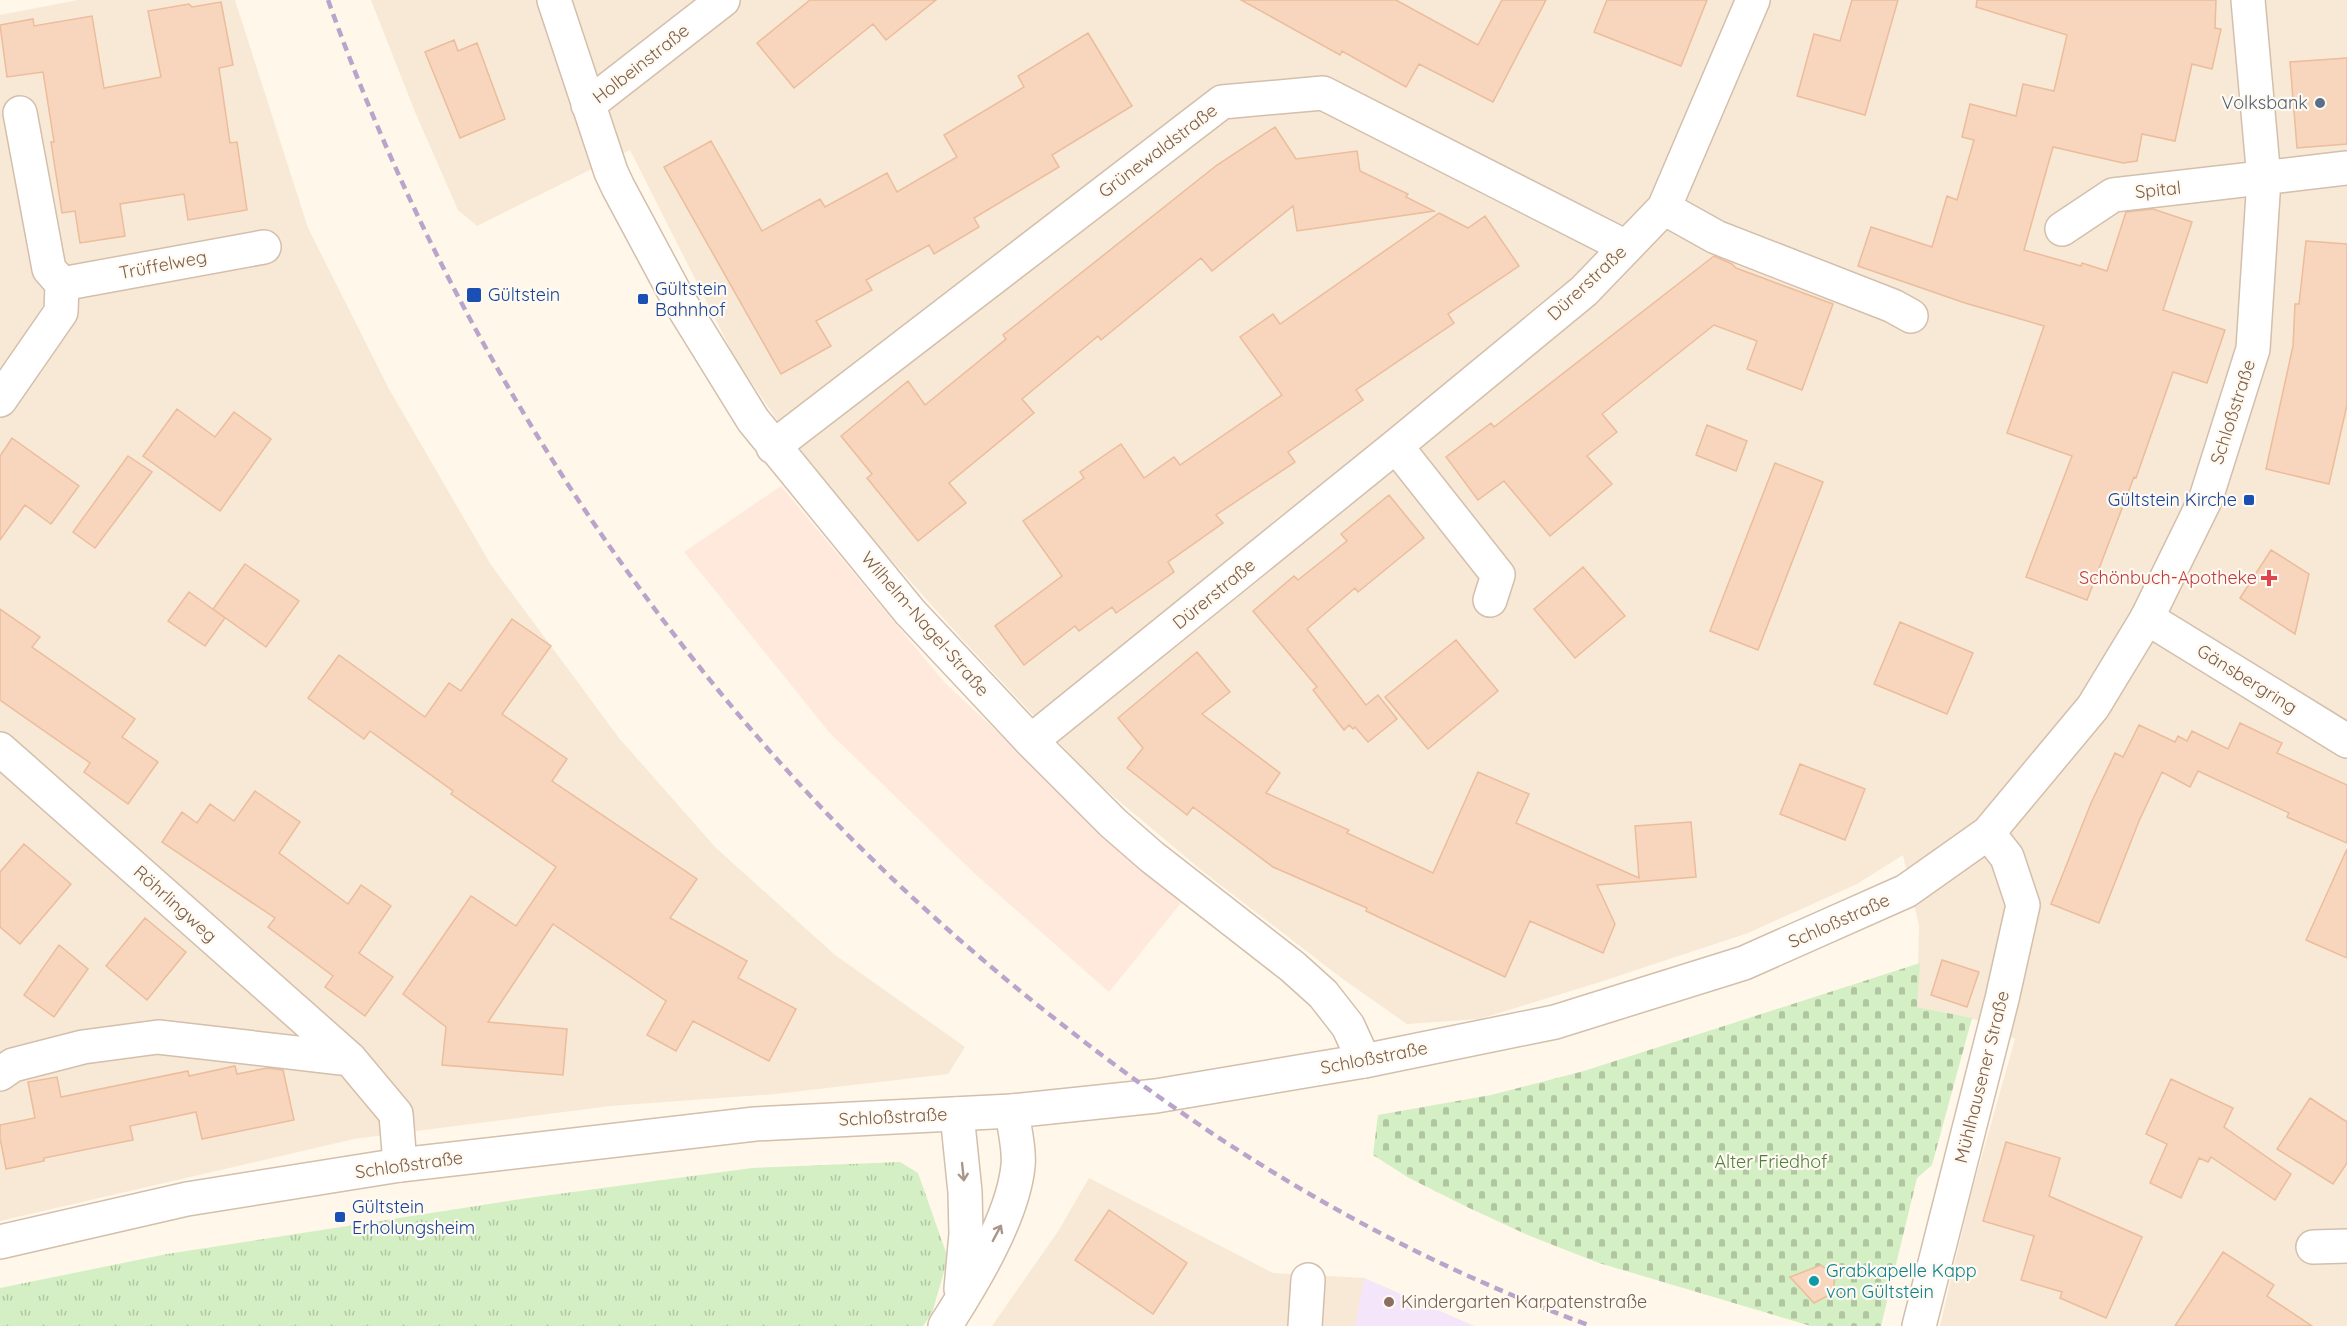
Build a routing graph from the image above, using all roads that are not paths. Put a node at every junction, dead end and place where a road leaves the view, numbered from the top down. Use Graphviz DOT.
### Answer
graph roads {
  1 [pos="554,0"];
  2 [pos="723,0"];
  3 [pos="1753,0"];
  4 [pos="2248,0"];
  5 [pos="588,105"];
  6 [pos="20,113"];
  7 [pos="2347,168"];
  8 [pos="2264,178"];
  9 [pos="1665,208"];
  10 [pos="2062,229"];
  11 [pos="264,247"];
  12 [pos="1626,247"];
  13 [pos="62,284"];
  14 [pos="1911,316"];
  15 [pos="0,400"];
  16 [pos="1396,446"];
  17 [pos="773,447"];
  18 [pos="1490,600"];
  19 [pos="2147,618"];
  20 [pos="1031,741"];
  21 [pos="2347,741"];
  22 [pos="0,749"];
  23 [pos="1988,833"];
  24 [pos="350,1059"];
  25 [pos="1364,1061"];
  26 [pos="0,1074"];
  27 [pos="1012,1111"];
  28 [pos="957,1114"];
  29 [pos="400,1165"];
  30 [pos="0,1242"];
  31 [pos="2347,1246"];
  32 [pos="2313,1247"];
  33 [pos="1308,1280"];
  34 [pos="952,1314"];
  35 [pos="1305,1326"];
  36 [pos="1919,1326"];
  1 -- 5 [label="street, Wilhelm-Nagel-Straße"];
  2 -- 5 [label="street, Holbeinstraße"];
  3 -- 9 [label="street, Dürerstraße"];
  4 -- 8 [label="street, Schloßstraße"];
  5 -- 17 [label="street, Wilhelm-Nagel-Straße"];
  6 -- 13 [label="street"];
  7 -- 8 [label="street, Spital"];
  8 -- 10 [label="street, Spital"];
  8 -- 19 [label="street, Schloßstraße"];
  9 -- 12 [label="street, Dürerstraße"];
  9 -- 14 [label="street"];
  11 -- 13 [label="street, Trüffelweg"];
  12 -- 16 [label="street, Dürerstraße"];
  12 -- 17 [label="street, Grünewaldstraße"];
  13 -- 15 [label="street"];
  16 -- 18 [label="street"];
  16 -- 20 [label="street, Dürerstraße"];
  17 -- 20 [label="street, Wilhelm-Nagel-Straße"];
  19 -- 21 [label="street, Gänsbergring"];
  19 -- 23 [label="street, Schloßstraße"];
  20 -- 25 [label="street, Wilhelm-Nagel-Straße"];
  22 -- 24 [label="street, Röhrlingweg"];
  23 -- 25 [label="street, Schloßstraße"];
  23 -- 36 [label="street, Mühlhausener Straße"];
  24 -- 26 [label="street"];
  24 -- 29 [label="street, Röhrlingweg"];
  25 -- 27 [label="street, Schloßstraße"];
  27 -- 28 [label="street, Schloßstraße"];
  34 -- 27 [label="street, one-way"];
  28 -- 29 [label="street, Schloßstraße"];
  28 -- 34 [label="street, one-way"];
  29 -- 30 [label="street, Schloßstraße"];
  31 -- 32 [label="street"];
  33 -- 35 [label="street"];
}
